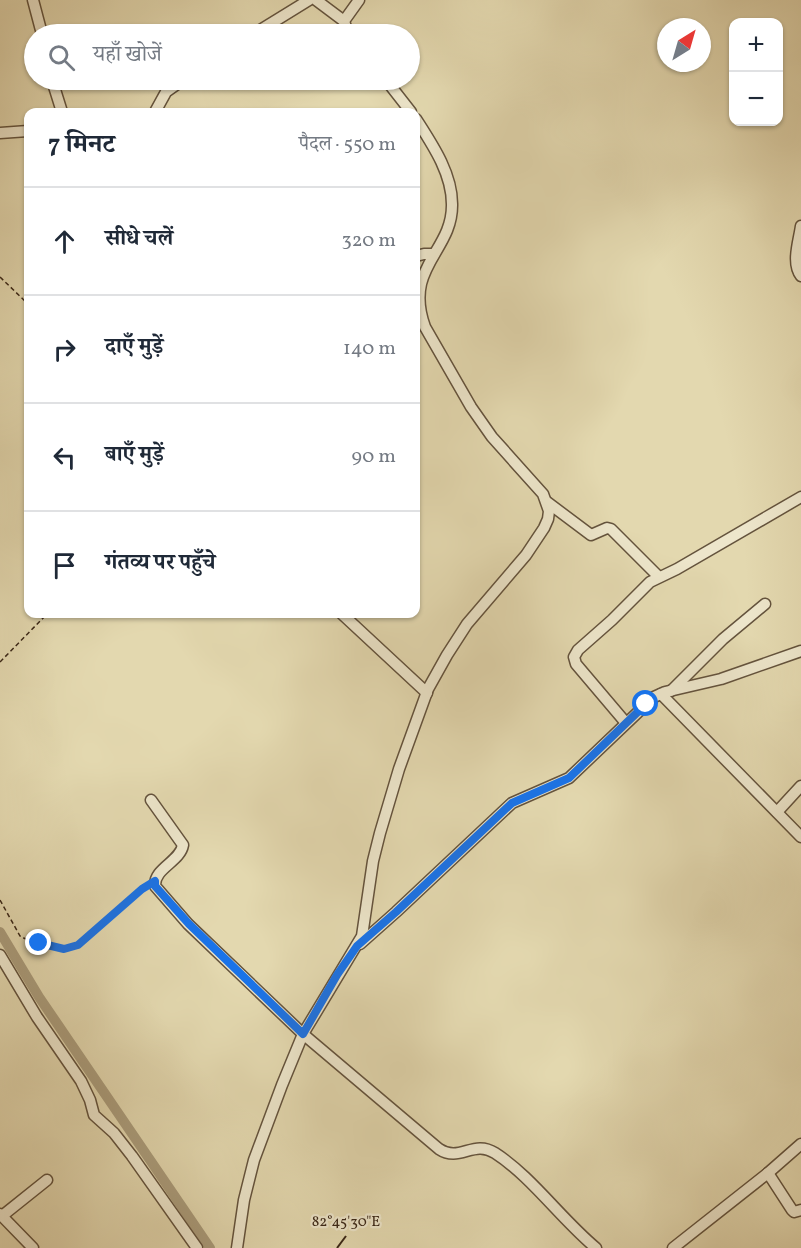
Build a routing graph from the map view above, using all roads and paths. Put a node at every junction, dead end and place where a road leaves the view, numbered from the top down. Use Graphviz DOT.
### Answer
graph roads {
  1 [pos="33,0"];
  2 [pos="309,0"];
  3 [pos="316,0"];
  4 [pos="359,0"];
  5 [pos="344,21"];
  6 [pos="39,24"];
  7 [pos="270,24"];
  8 [pos="345,24"];
  9 [pos="55,90"];
  10 [pos="169,90"];
  11 [pos="394,90"];
  12 [pos="61,108"];
  13 [pos="157,108"];
  14 [pos="408,108"];
  15 [pos="420,126"];
  16 [pos="24,130"];
  17 [pos="0,133"];
  18 [pos="801,226"];
  19 [pos="433,254"];
  20 [pos="420,256"];
  21 [pos="801,276"];
  22 [pos="0,277"];
  23 [pos="420,286"];
  24 [pos="24,300"];
  25 [pos="420,309"];
  26 [pos="801,497"];
  27 [pos="547,502"];
  28 [pos="659,577"];
  29 [pos="765,604"];
  30 [pos="43,618"];
  31 [pos="346,618"];
  32 [pos="801,651"];
  33 [pos="0,662"];
  34 [pos="666,692"];
  35 [pos="427,693"];
  36 [pos="626,723"];
  37 [pos="801,786"];
  38 [pos="151,800"];
  39 [pos="777,812"];
  40 [pos="801,837"];
  41 [pos="155,881"];
  42 [pos="0,900"];
  43 [pos="357,946"];
  44 [pos="0,955"];
  45 [pos="303,1034"];
  46 [pos="801,1144"];
  47 [pos="768,1173"];
  48 [pos="47,1180"];
  49 [pos="801,1210"];
  50 [pos="1,1215"];
  51 [pos="32,1247"];
  52 [pos="197,1248"];
  53 [pos="237,1248"];
  54 [pos="596,1248"];
  55 [pos="673,1248"];
  1 -- 6 [label="street"];
  2 -- 7 [label="street"];
  3 -- 5 [label="street"];
  4 -- 5 [label="street"];
  5 -- 8 [label="street"];
  9 -- 12 [label="street"];
  10 -- 13 [label="street"];
  11 -- 14 [label="street"];
  15 -- 19 [label="street"];
  16 -- 17 [label="street"];
  18 -- 21 [label="street"];
  19 -- 20 [label="street"];
  19 -- 23 [label="street"];
  22 -- 24 [label="path"];
  25 -- 27 [label="street"];
  26 -- 28 [label="street"];
  27 -- 28 [label="street"];
  27 -- 35 [label="street"];
  28 -- 36 [label="street"];
  29 -- 34 [label="street"];
  30 -- 33 [label="path"];
  31 -- 35 [label="street"];
  32 -- 34 [label="street"];
  34 -- 36 [label="street"];
  34 -- 39 [label="street"];
  35 -- 43 [label="street"];
  36 -- 43 [label="street"];
  37 -- 39 [label="street"];
  38 -- 41 [label="street"];
  39 -- 40 [label="street"];
  41 -- 42 [label="path"];
  41 -- 45 [label="street"];
  43 -- 45 [label="street"];
  44 -- 52 [label="street"];
  45 -- 53 [label="street"];
  45 -- 54 [label="street"];
  46 -- 47 [label="street"];
  47 -- 49 [label="street"];
  47 -- 55 [label="street"];
  48 -- 50 [label="street"];
  50 -- 51 [label="street"];
}
